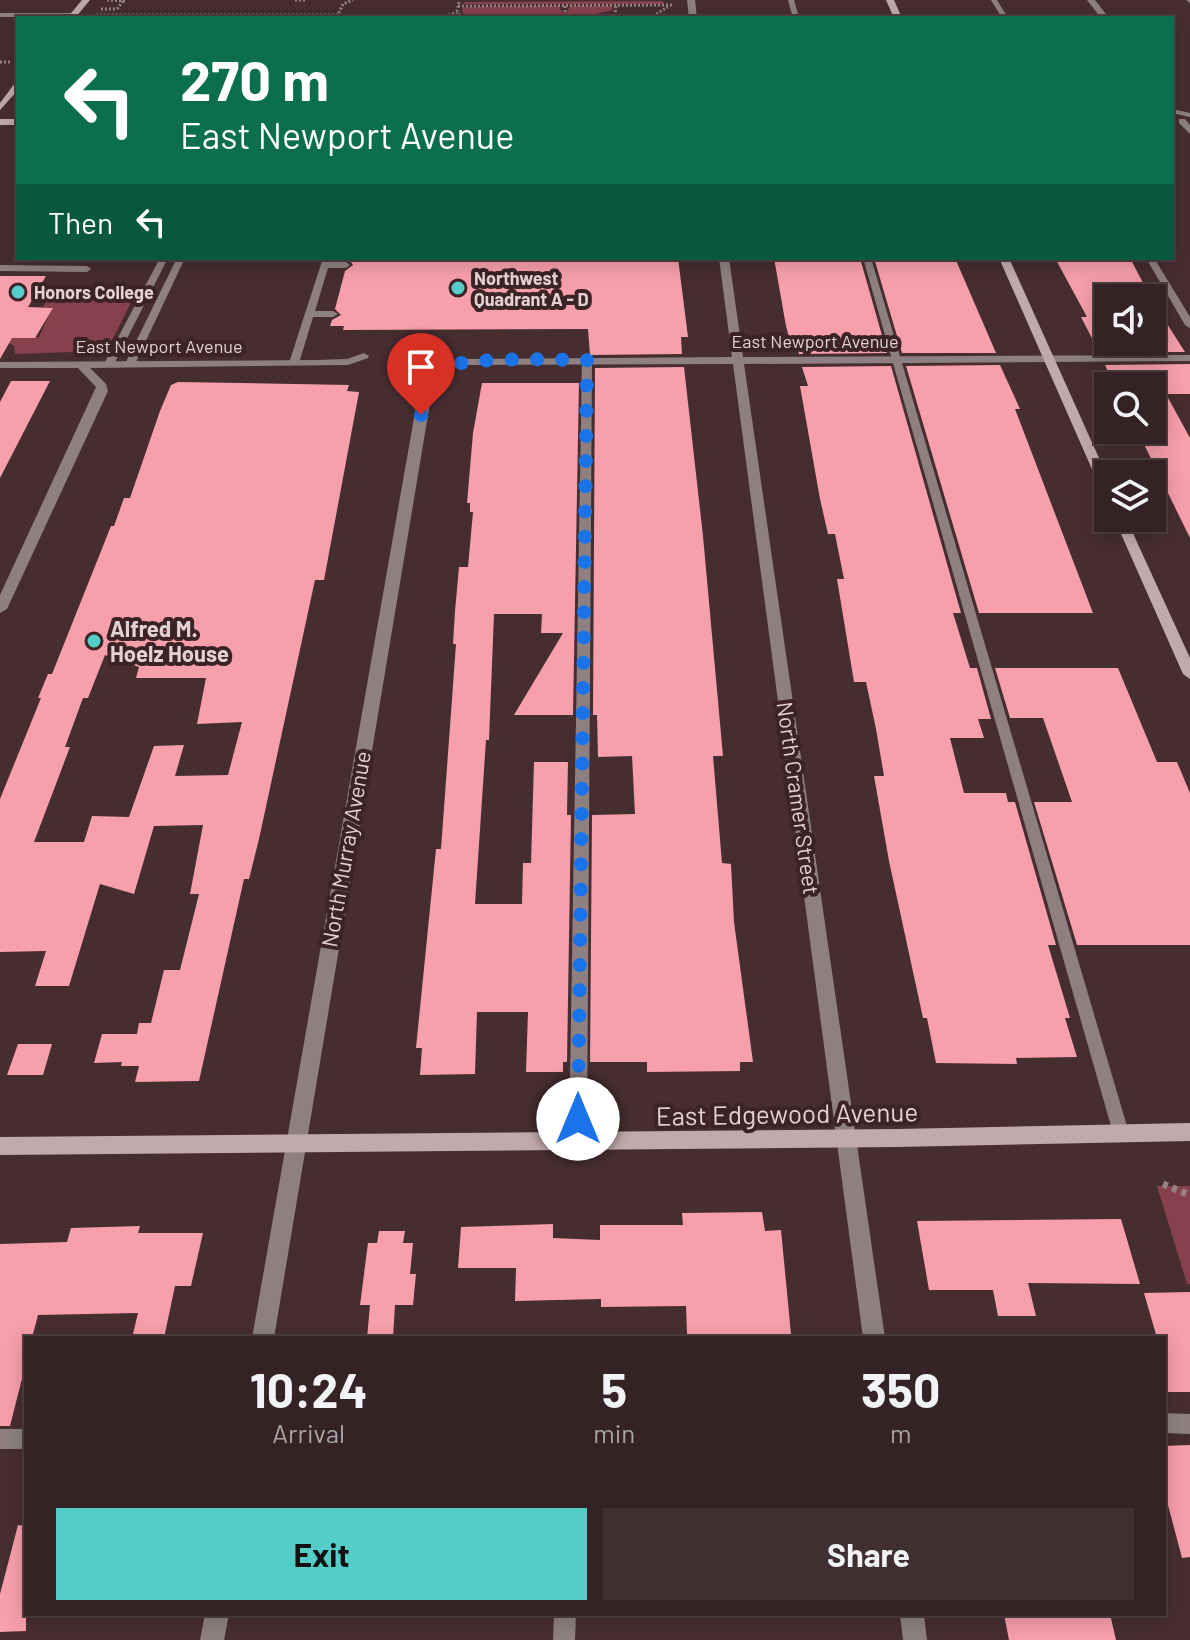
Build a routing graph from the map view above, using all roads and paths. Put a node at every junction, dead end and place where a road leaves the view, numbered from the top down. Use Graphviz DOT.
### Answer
graph roads {
  1 [pos="86,0"];
  2 [pos="107,0"];
  3 [pos="124,0"];
  4 [pos="295,0"];
  5 [pos="307,0"];
  6 [pos="353,0"];
  7 [pos="1091,0"];
  8 [pos="458,4"];
  9 [pos="616,5"];
  10 [pos="565,6"];
  11 [pos="100,9"];
  12 [pos="457,12"];
  13 [pos="0,15"];
  14 [pos="96,15"];
  15 [pos="73,16"];
  16 [pos="217,16"];
  17 [pos="338,16"];
  18 [pos="446,16"];
  19 [pos="460,16"];
  20 [pos="565,16"];
  21 [pos="615,16"];
  22 [pos="653,16"];
  23 [pos="1103,16"];
  24 [pos="0,62"];
  25 [pos="12,62"];
  26 [pos="16,88"];
  27 [pos="0,108"];
  28 [pos="1179,115"];
  29 [pos="1190,131"];
  30 [pos="163,260"];
  31 [pos="177,260"];
  32 [pos="724,260"];
  33 [pos="868,260"];
  34 [pos="1005,260"];
  35 [pos="1151,260"];
  36 [pos="326,262"];
  37 [pos="346,265"];
  38 [pos="0,268"];
  39 [pos="87,269"];
  40 [pos="309,314"];
  41 [pos="333,314"];
  42 [pos="1190,325"];
  43 [pos="364,356"];
  44 [pos="1190,358"];
  45 [pos="897,359"];
  46 [pos="1048,359"];
  47 [pos="587,360"];
  48 [pos="738,360"];
  49 [pos="294,363"];
  50 [pos="80,364"];
  51 [pos="109,364"];
  52 [pos="130,364"];
  53 [pos="0,365"];
  54 [pos="440,367"];
  55 [pos="1094,461"];
  56 [pos="1126,532"];
  57 [pos="0,609"];
  58 [pos="1190,674"];
  59 [pos="1190,1132"];
  60 [pos="1121,1133"];
  61 [pos="847,1138"];
  62 [pos="578,1140"];
  63 [pos="295,1141"];
  64 [pos="0,1146"];
  65 [pos="1163,1184"];
  66 [pos="1190,1195"];
  67 [pos="263,1336"];
  68 [pos="874,1336"];
  69 [pos="1166,1423"];
  70 [pos="1190,1424"];
  71 [pos="0,1439"];
  72 [pos="24,1439"];
  73 [pos="217,1616"];
  74 [pos="565,1616"];
  75 [pos="912,1616"];
  76 [pos="212,1640"];
  77 [pos="564,1640"];
  78 [pos="915,1640"];
  1 -- 15 [label="street"];
  2 -- 3 [label="path"];
  3 -- 11 [label="path"];
  4 -- 5 [label="path"];
  6 -- 17 [label="path"];
  7 -- 23 [label="street"];
  8 -- 10 [label="path"];
  8 -- 12 [label="path"];
  9 -- 10 [label="path"];
  9 -- 21 [label="path"];
  9 -- 22 [label="path"];
  10 -- 20 [label="path"];
  12 -- 18 [label="path"];
  12 -- 19 [label="path"];
  13 -- 15 [label="street"];
  14 -- 16 [label="path"];
  24 -- 25 [label="path"];
  26 -- 27 [label="street"];
  28 -- 29 [label="street"];
  30 -- 51 [label="lane"];
  31 -- 52 [label="lane"];
  32 -- 48 [label="street, North Cramer Street"];
  33 -- 45 [label="lane"];
  34 -- 46 [label="street"];
  35 -- 42 [label="lane"];
  36 -- 37 [label="lane"];
  36 -- 40 [label="lane"];
  38 -- 39 [label="lane"];
  40 -- 41 [label="lane"];
  40 -- 49 [label="lane"];
  43 -- 49 [label="street, East Newport Avenue"];
  44 -- 46 [label="street, East Newport Avenue"];
  45 -- 46 [label="street, East Newport Avenue"];
  45 -- 48 [label="street, East Newport Avenue"];
  45 -- 60 [label="lane"];
  46 -- 55 [label="street"];
  47 -- 48 [label="street, East Newport Avenue"];
  47 -- 54 [label="street, East Newport Avenue"];
  47 -- 62 [label="lane"];
  48 -- 61 [label="street, North Cramer Street"];
  49 -- 52 [label="street, East Newport Avenue"];
  50 -- 51 [label="street, East Newport Avenue"];
  50 -- 53 [label="street, East Newport Avenue"];
  50 -- 57 [label="street"];
  51 -- 52 [label="street, East Newport Avenue"];
  54 -- 63 [label="street, North Murray Avenue"];
  56 -- 58 [label="street"];
  59 -- 60 [label="street, East Edgewood Avenue"];
  60 -- 61 [label="street, East Edgewood Avenue"];
  61 -- 62 [label="street, East Edgewood Avenue"];
  61 -- 68 [label="street, North Cramer Street"];
  62 -- 63 [label="street, East Edgewood Avenue"];
  63 -- 64 [label="street, East Edgewood Avenue"];
  63 -- 67 [label="street, North Murray Avenue"];
  65 -- 66 [label="path"];
  69 -- 70 [label="lane"];
  71 -- 72 [label="lane"];
  73 -- 76 [label="street"];
  74 -- 77 [label="lane"];
  75 -- 78 [label="street"];
}
